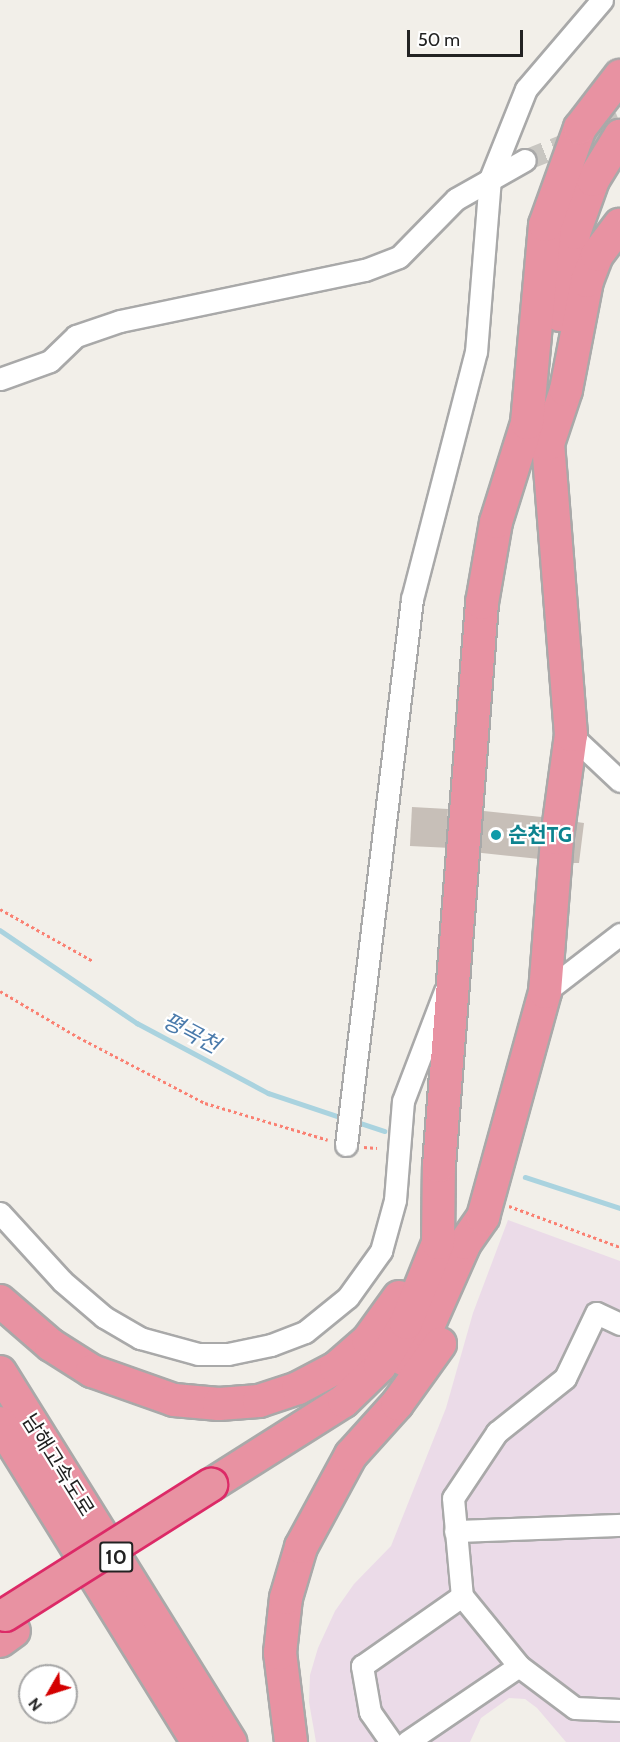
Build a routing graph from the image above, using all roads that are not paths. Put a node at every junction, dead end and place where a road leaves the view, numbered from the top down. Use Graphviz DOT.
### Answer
graph roads {
  1 [pos="602,0"];
  2 [pos="620,76"];
  3 [pos="620,104"];
  4 [pos="620,136"];
  5 [pos="525,160"];
  6 [pos="564,168"];
  7 [pos="490,179"];
  8 [pos="620,225"];
  9 [pos="0,379"];
  10 [pos="548,444"];
  11 [pos="571,735"];
  12 [pos="620,780"];
  13 [pos="620,934"];
  14 [pos="453,971"];
  15 [pos="545,992"];
  16 [pos="346,1145"];
  17 [pos="438,1209"];
  18 [pos="496,1212"];
  19 [pos="0,1214"];
  20 [pos="0,1301"];
  21 [pos="620,1324"];
  22 [pos="0,1372"];
  23 [pos="0,1423"];
  24 [pos="214,1494"];
  25 [pos="620,1525"];
  26 [pos="455,1531"];
  27 [pos="462,1596"];
  28 [pos="5,1627"];
  29 [pos="519,1666"];
  30 [pos="153,1667"];
  31 [pos="620,1710"];
  32 [pos="183,1742"];
  33 [pos="198,1742"];
  34 [pos="230,1742"];
  35 [pos="291,1742"];
  36 [pos="391,1742"];
  37 [pos="407,1742"];
  1 -- 7 [label="street"];
  2 -- 6 [label="highway"];
  3 -- 6 [label="highway"];
  4 -- 10 [label="highway"];
  5 -- 7 [label="street"];
  6 -- 14 [label="highway"];
  7 -- 9 [label="street"];
  7 -- 16 [label="street"];
  8 -- 10 [label="highway"];
  10 -- 11 [label="highway"];
  11 -- 12 [label="street"];
  11 -- 15 [label="highway"];
  13 -- 15 [label="street"];
  14 -- 17 [label="highway"];
  14 -- 19 [label="street"];
  15 -- 18 [label="highway"];
  17 -- 20 [label="highway"];
  17 -- 24 [label="highway"];
  18 -- 24 [label="highway"];
  18 -- 35 [label="highway"];
  21 -- 26 [label="street"];
  22 -- 34 [label="highway, 남해고속도로 / 10"];
  23 -- 30 [label="highway, 남해고속도로 / 10"];
  24 -- 28 [label="highway, bridge"];
  25 -- 26 [label="street"];
  26 -- 27 [label="street"];
  27 -- 29 [label="street"];
  27 -- 36 [label="street"];
  29 -- 31 [label="street"];
  29 -- 37 [label="street"];
  30 -- 32 [label="highway"];
  30 -- 33 [label="highway, 남해고속도로 / 10"];
}
